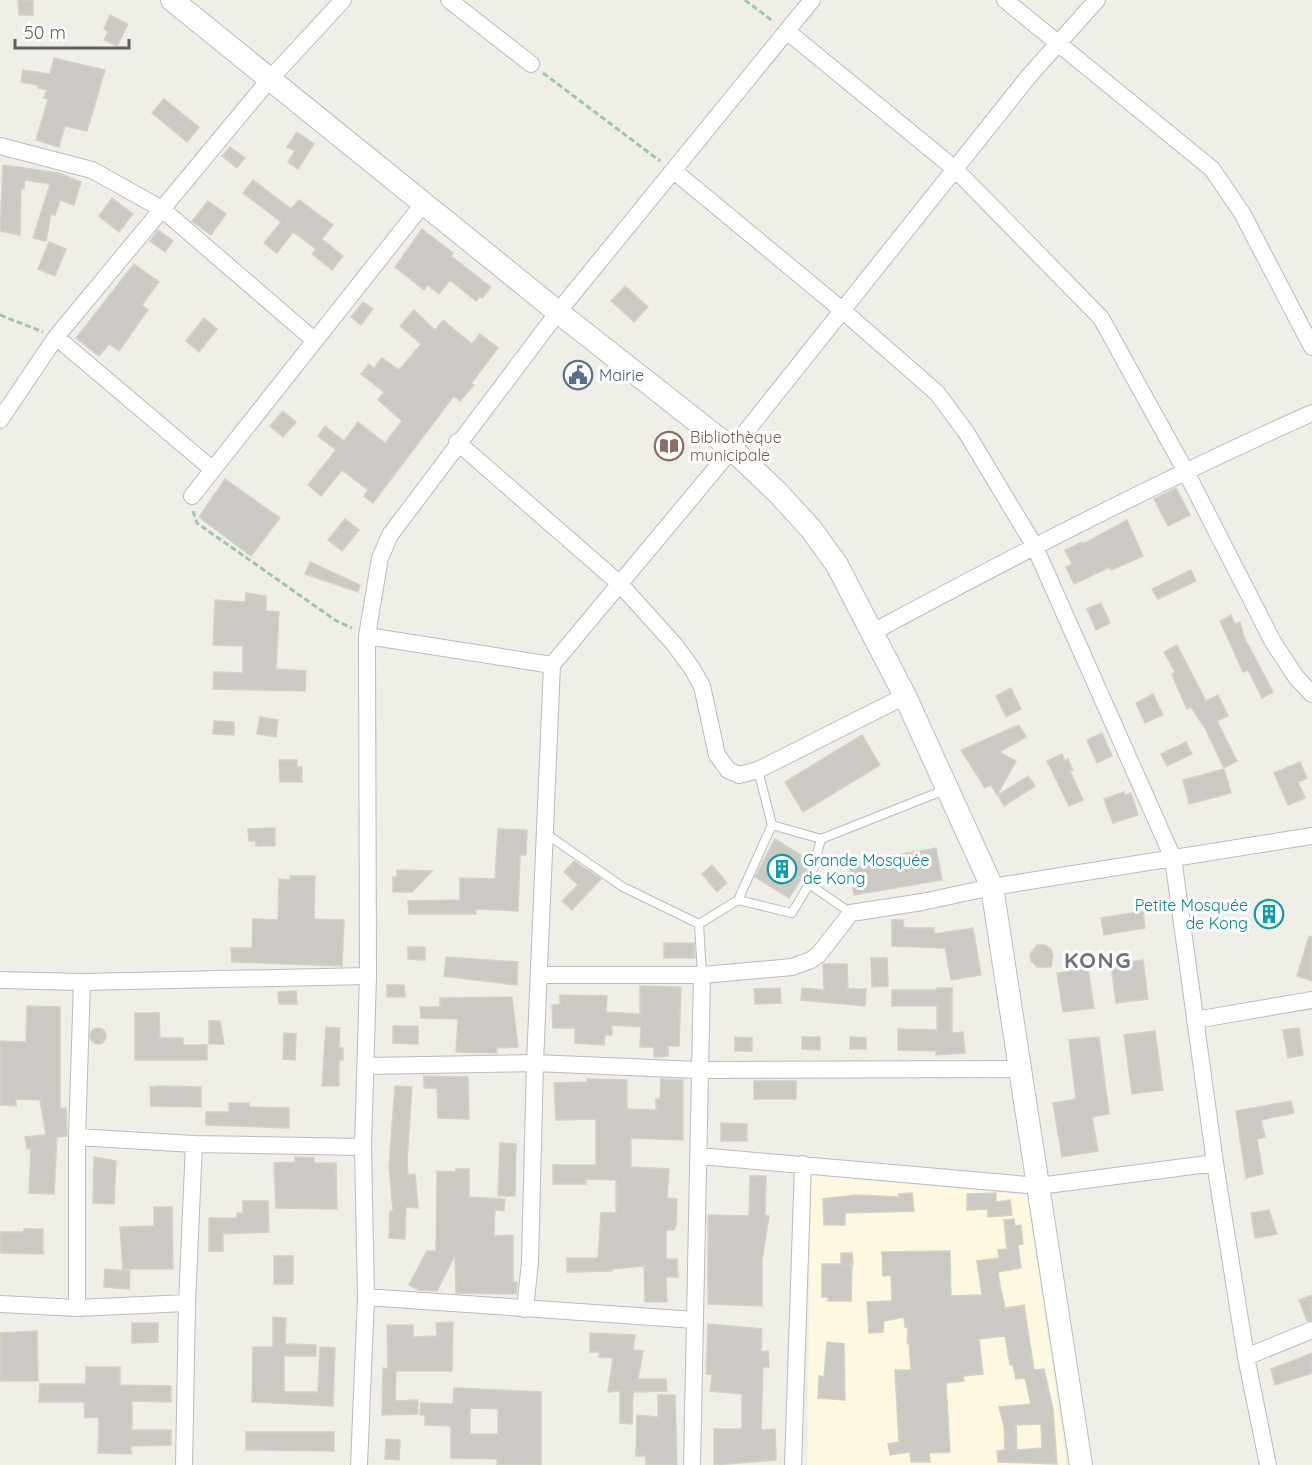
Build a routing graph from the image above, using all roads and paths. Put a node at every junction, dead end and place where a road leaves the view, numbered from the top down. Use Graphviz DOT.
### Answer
graph roads {
  1 [pos="172,0"];
  2 [pos="344,0"];
  3 [pos="448,0"];
  4 [pos="745,0"];
  5 [pos="812,0"];
  6 [pos="1005,0"];
  7 [pos="1097,0"];
  8 [pos="788,32"];
  9 [pos="1058,43"];
  10 [pos="531,64"];
  11 [pos="269,80"];
  12 [pos="0,146"];
  13 [pos="954,169"];
  14 [pos="674,171"];
  15 [pos="423,204"];
  16 [pos="162,209"];
  17 [pos="842,310"];
  18 [pos="558,312"];
  19 [pos="0,315"];
  20 [pos="1308,330"];
  21 [pos="56,337"];
  22 [pos="314,340"];
  23 [pos="1312,347"];
  24 [pos="1312,413"];
  25 [pos="0,420"];
  26 [pos="457,442"];
  27 [pos="732,449"];
  28 [pos="212,469"];
  29 [pos="1185,470"];
  30 [pos="192,496"];
  31 [pos="1034,545"];
  32 [pos="620,584"];
  33 [pos="873,632"];
  34 [pos="367,636"];
  35 [pos="552,665"];
  36 [pos="1312,694"];
  37 [pos="905,696"];
  38 [pos="758,770"];
  39 [pos="948,788"];
  40 [pos="772,825"];
  41 [pos="545,832"];
  42 [pos="1312,836"];
  43 [pos="821,840"];
  44 [pos="1173,858"];
  45 [pos="809,884"];
  46 [pos="992,886"];
  47 [pos="738,900"];
  48 [pos="851,913"];
  49 [pos="699,924"];
  50 [pos="539,975"];
  51 [pos="702,975"];
  52 [pos="368,976"];
  53 [pos="0,980"];
  54 [pos="82,982"];
  55 [pos="1312,1000"];
  56 [pos="1195,1020"];
  57 [pos="535,1063"];
  58 [pos="367,1066"];
  59 [pos="1021,1069"];
  60 [pos="698,1070"];
  61 [pos="77,1137"];
  62 [pos="194,1144"];
  63 [pos="363,1147"];
  64 [pos="700,1156"];
  65 [pos="1215,1163"];
  66 [pos="803,1164"];
  67 [pos="1039,1186"];
  68 [pos="366,1297"];
  69 [pos="187,1303"];
  70 [pos="0,1304"];
  71 [pos="77,1308"];
  72 [pos="525,1309"];
  73 [pos="695,1320"];
  74 [pos="1312,1330"];
  75 [pos="1246,1357"];
  76 [pos="184,1465"];
  77 [pos="359,1465"];
  78 [pos="692,1465"];
  79 [pos="793,1465"];
  80 [pos="1081,1465"];
  81 [pos="1268,1465"];
  1 -- 11 [label="main road"];
  2 -- 11 [label="street"];
  3 -- 10 [label="street"];
  4 -- 8 [label="path"];
  5 -- 8 [label="street"];
  6 -- 9 [label="street"];
  7 -- 9 [label="street"];
  8 -- 13 [label="street"];
  8 -- 14 [label="street"];
  9 -- 13 [label="street"];
  9 -- 20 [label="street"];
  10 -- 14 [label="path"];
  11 -- 15 [label="main road"];
  11 -- 16 [label="street"];
  12 -- 16 [label="street"];
  13 -- 17 [label="street"];
  13 -- 29 [label="street"];
  14 -- 17 [label="street"];
  14 -- 18 [label="street"];
  15 -- 18 [label="main road"];
  15 -- 22 [label="street"];
  16 -- 21 [label="street"];
  16 -- 22 [label="street"];
  17 -- 27 [label="street"];
  17 -- 31 [label="street"];
  18 -- 26 [label="street"];
  18 -- 27 [label="main road"];
  19 -- 21 [label="path"];
  20 -- 23 [label="street"];
  21 -- 25 [label="street"];
  21 -- 28 [label="street"];
  22 -- 28 [label="street"];
  24 -- 29 [label="street"];
  26 -- 32 [label="street"];
  26 -- 34 [label="street"];
  27 -- 32 [label="street"];
  27 -- 33 [label="main road"];
  28 -- 30 [label="street"];
  29 -- 31 [label="street"];
  29 -- 36 [label="street"];
  30 -- 34 [label="path"];
  31 -- 33 [label="street"];
  31 -- 44 [label="street"];
  32 -- 35 [label="street"];
  32 -- 38 [label="street"];
  33 -- 37 [label="main road"];
  34 -- 35 [label="street"];
  34 -- 52 [label="street"];
  35 -- 41 [label="street"];
  37 -- 38 [label="street"];
  37 -- 39 [label="main road"];
  38 -- 40 [label="lane"];
  39 -- 43 [label="lane"];
  39 -- 46 [label="main road"];
  40 -- 43 [label="lane"];
  40 -- 47 [label="lane"];
  41 -- 49 [label="lane"];
  41 -- 50 [label="street"];
  42 -- 44 [label="street"];
  43 -- 45 [label="lane"];
  44 -- 46 [label="street"];
  44 -- 56 [label="street"];
  45 -- 47 [label="lane"];
  45 -- 48 [label="lane"];
  46 -- 48 [label="street"];
  46 -- 59 [label="main road"];
  47 -- 49 [label="lane"];
  48 -- 51 [label="street"];
  49 -- 51 [label="lane"];
  50 -- 51 [label="street"];
  50 -- 57 [label="street"];
  51 -- 60 [label="street"];
  52 -- 54 [label="street"];
  52 -- 58 [label="street"];
  53 -- 54 [label="street"];
  54 -- 61 [label="street"];
  55 -- 56 [label="street"];
  56 -- 65 [label="street"];
  57 -- 58 [label="street"];
  57 -- 60 [label="street"];
  57 -- 72 [label="street"];
  58 -- 63 [label="street"];
  59 -- 60 [label="street"];
  59 -- 67 [label="main road"];
  60 -- 64 [label="street"];
  61 -- 62 [label="street"];
  61 -- 71 [label="street"];
  62 -- 63 [label="street"];
  62 -- 69 [label="street"];
  63 -- 68 [label="street"];
  64 -- 66 [label="street"];
  64 -- 73 [label="street"];
  65 -- 67 [label="street"];
  65 -- 75 [label="street"];
  66 -- 67 [label="street"];
  66 -- 79 [label="street"];
  67 -- 80 [label="main road"];
  68 -- 72 [label="street"];
  68 -- 77 [label="street"];
  69 -- 71 [label="street"];
  69 -- 76 [label="street"];
  70 -- 71 [label="street"];
  72 -- 73 [label="street"];
  73 -- 78 [label="street"];
  74 -- 75 [label="street"];
  75 -- 81 [label="street"];
}
